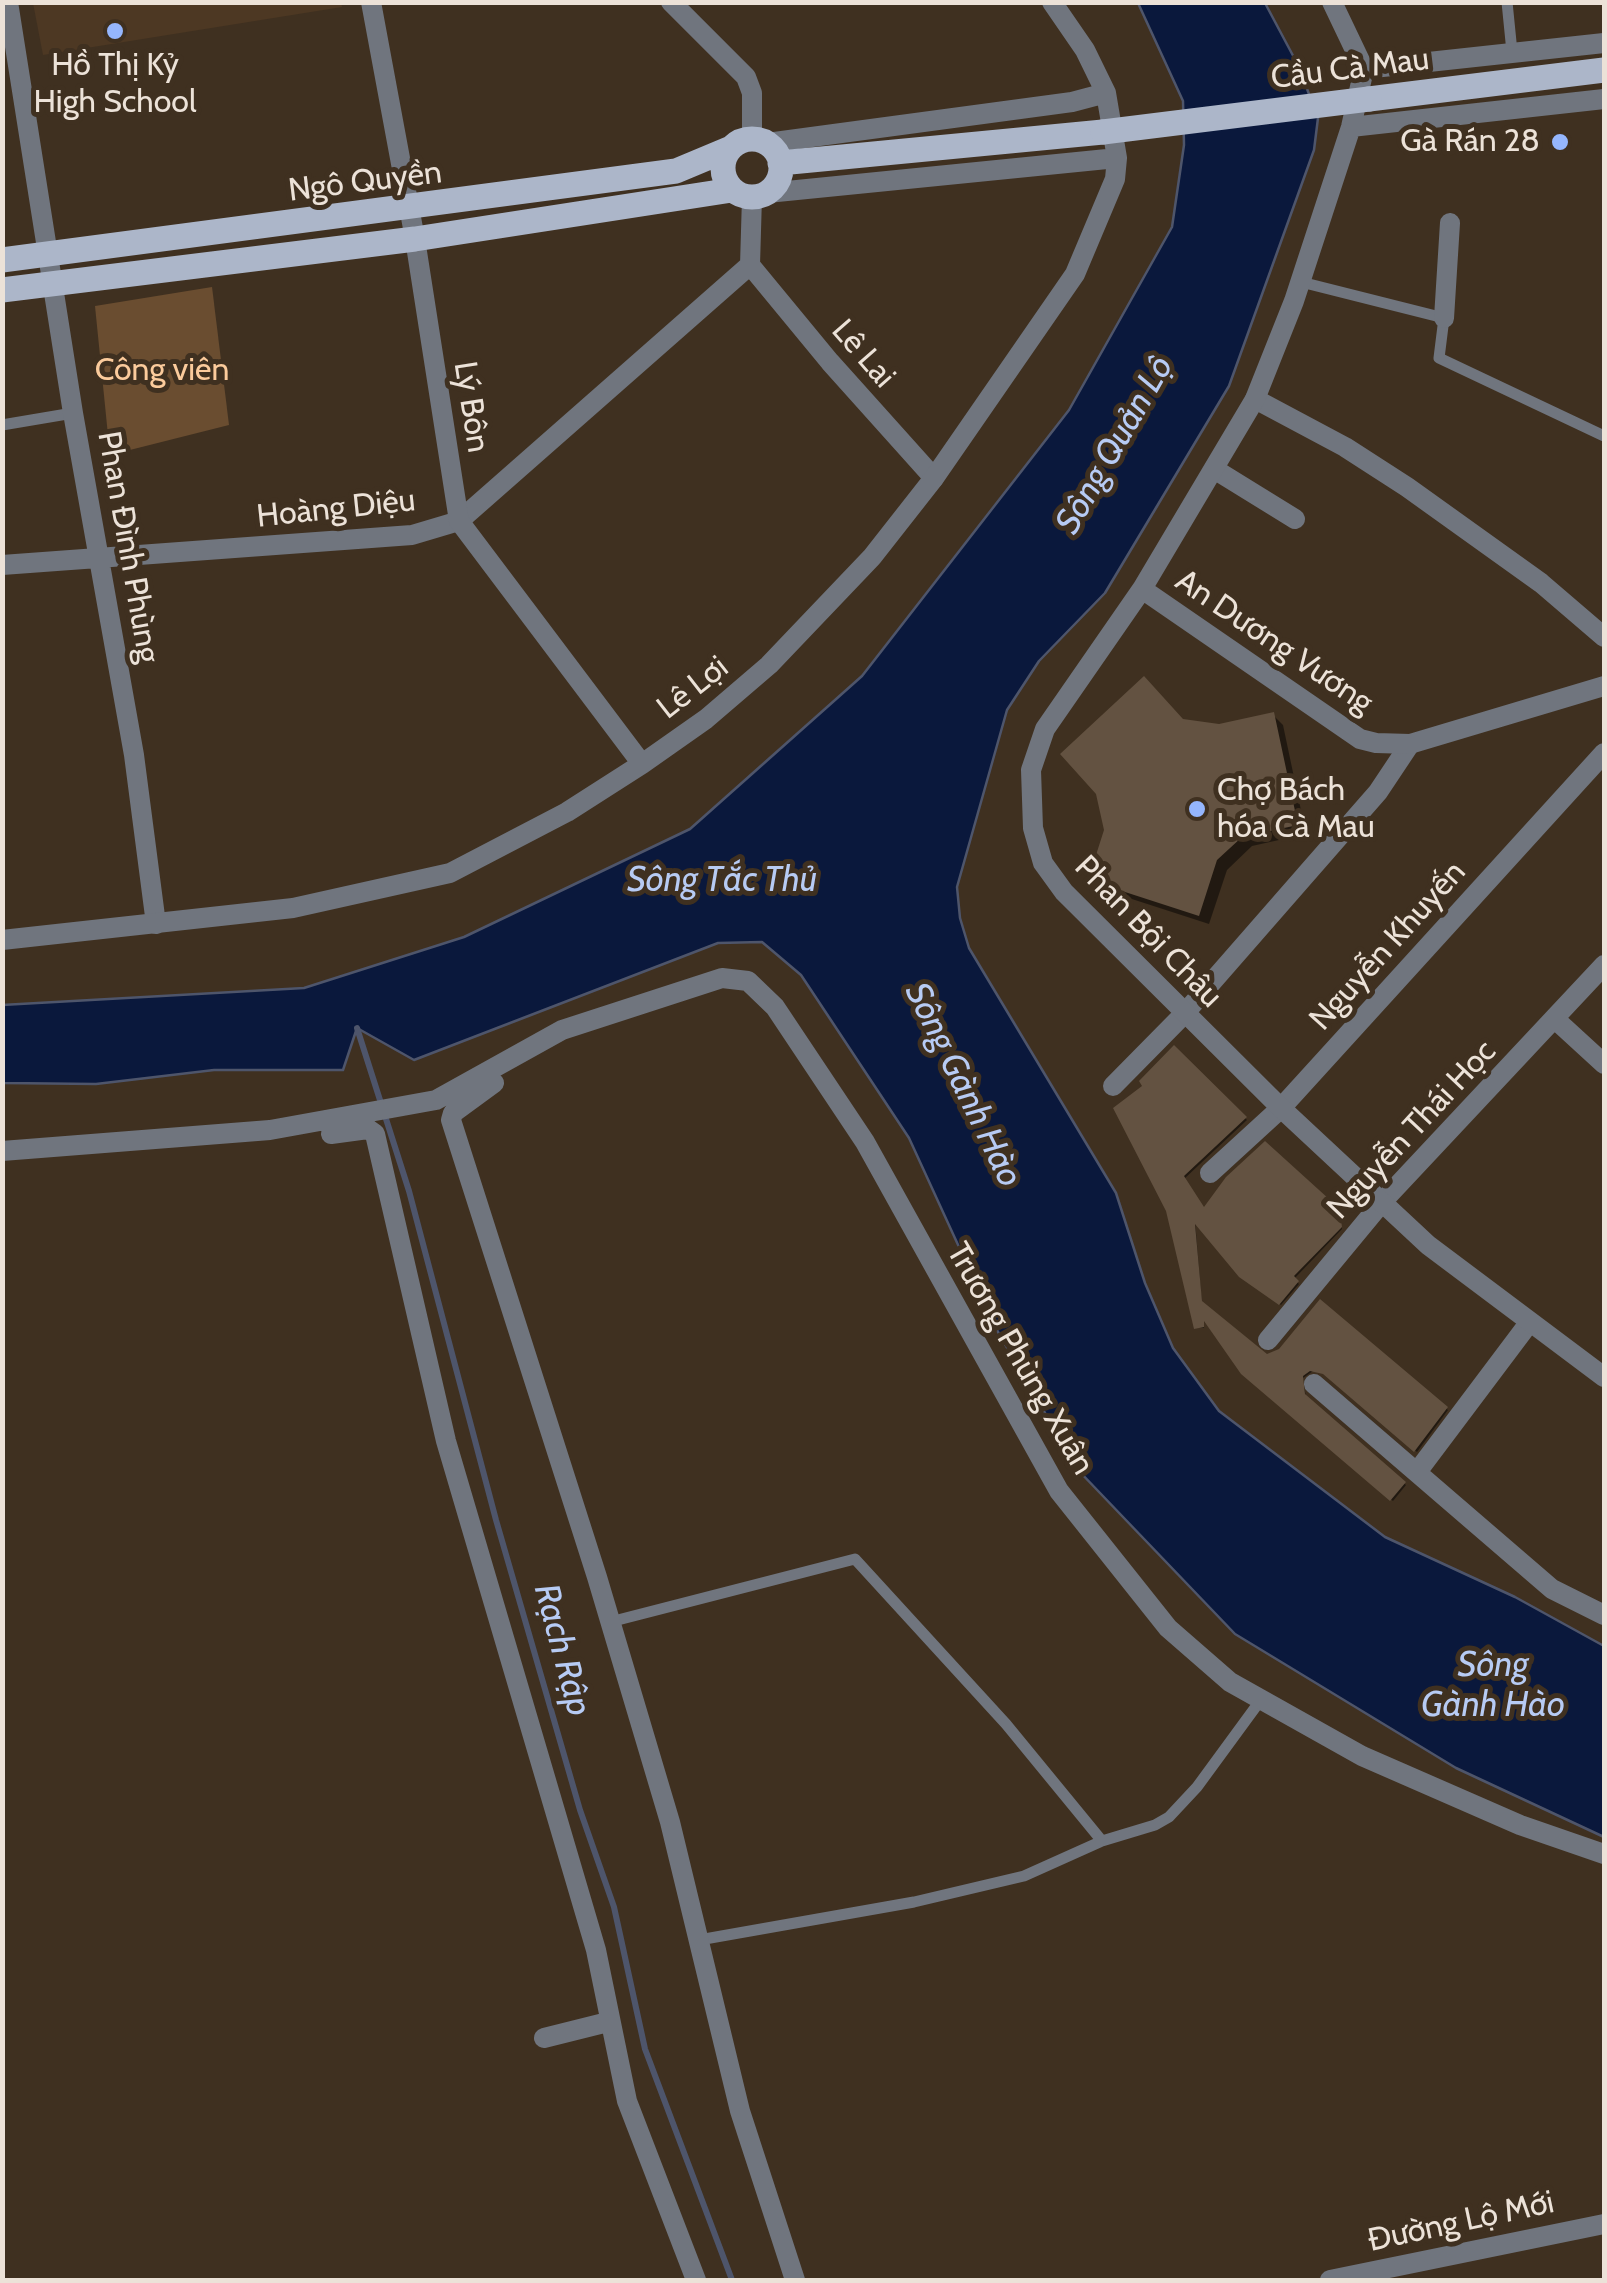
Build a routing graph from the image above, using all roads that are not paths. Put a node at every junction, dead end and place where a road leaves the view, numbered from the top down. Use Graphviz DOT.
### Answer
graph roads {
  1 [pos="8,2"];
  2 [pos="371,2"];
  3 [pos="671,2"];
  4 [pos="1052,2"];
  5 [pos="1332,2"];
  6 [pos="1508,2"];
  7 [pos="1604,43"];
  8 [pos="1512,52"];
  9 [pos="1364,69"];
  10 [pos="1604,70"];
  11 [pos="1106,93"];
  12 [pos="1604,99"];
  13 [pos="1351,126"];
  14 [pos="1102,132"];
  15 [pos="758,148"];
  16 [pos="1117,158"];
  17 [pos="750,193"];
  18 [pos="409,210"];
  19 [pos="1450,223"];
  20 [pos="415,240"];
  21 [pos="48,255"];
  22 [pos="2,260"];
  23 [pos="750,265"];
  24 [pos="1301,282"];
  25 [pos="54,284"];
  26 [pos="2,290"];
  27 [pos="1444,318"];
  28 [pos="1255,400"];
  29 [pos="73,413"];
  30 [pos="2,425"];
  31 [pos="1604,436"];
  32 [pos="1214,469"];
  33 [pos="934,478"];
  34 [pos="1295,519"];
  35 [pos="459,521"];
  36 [pos="100,560"];
  37 [pos="2,566"];
  38 [pos="1142,589"];
  39 [pos="1604,636"];
  40 [pos="1604,686"];
  41 [pos="1410,744"];
  42 [pos="1604,753"];
  43 [pos="642,764"];
  44 [pos="156,924"];
  45 [pos="2,940"];
  46 [pos="1604,965"];
  47 [pos="1184,1014"];
  48 [pos="1556,1020"];
  49 [pos="531,1048"];
  50 [pos="1604,1064"];
  51 [pos="1113,1086"];
  52 [pos="1281,1108"];
  53 [pos="270,1130"];
  54 [pos="2,1152"];
  55 [pos="1210,1172"];
  56 [pos="1383,1201"];
  57 [pos="1529,1323"];
  58 [pos="1268,1340"];
  59 [pos="1604,1377"];
  60 [pos="1314,1384"];
  61 [pos="1418,1472"];
  62 [pos="1604,1615"];
  63 [pos="610,1622"];
  64 [pos="1260,1701"];
  65 [pos="1102,1840"];
  66 [pos="1604,1854"];
  67 [pos="699,1940"];
  68 [pos="608,2022"];
  69 [pos="544,2038"];
  70 [pos="1604,2224"];
  71 [pos="696,2280"];
  72 [pos="795,2280"];
  73 [pos="1330,2280"];
  1 -- 21 [label="street, Phan Đình Phùng"];
  2 -- 18 [label="street, Lý Bôn"];
  3 -- 15 [label="street"];
  4 -- 11 [label="street, Lê Lợi"];
  5 -- 9 [label="street"];
  6 -- 8 [label="lane"];
  7 -- 8 [label="street"];
  8 -- 9 [label="street"];
  9 -- 13 [label="street, Phan Bội Châu"];
  10 -- 14 [label="main road, Cầu Cà Mau, bridge"];
  11 -- 15 [label="street"];
  11 -- 16 [label="street, Lê Lợi"];
  12 -- 13 [label="street"];
  13 -- 24 [label="street, Phan Bội Châu"];
  14 -- 15 [label="main road, Ngô Quyền"];
  15 -- 17 [label="main road"];
  15 -- 17 [label="main road"];
  15 -- 18 [label="main road, Ngô Quyền"];
  16 -- 17 [label="street"];
  16 -- 33 [label="street, Lê Lợi"];
  17 -- 20 [label="main road, Ngô Quyền"];
  17 -- 23 [label="street"];
  18 -- 20 [label="street, Lý Bôn"];
  18 -- 21 [label="main road, Ngô Quyền"];
  19 -- 27 [label="street"];
  20 -- 25 [label="main road, Ngô Quyền"];
  20 -- 35 [label="street, Lý Bôn"];
  21 -- 22 [label="main road, Ngô Quyền"];
  21 -- 25 [label="street, Phan Đình Phùng"];
  23 -- 33 [label="street, Lê Lai"];
  23 -- 35 [label="street, Hoàng Diệu"];
  24 -- 27 [label="lane"];
  24 -- 28 [label="street, Phan Bội Châu"];
  25 -- 26 [label="main road, Ngô Quyền"];
  25 -- 29 [label="street, Phan Đình Phùng"];
  27 -- 31 [label="lane"];
  28 -- 32 [label="street, Phan Bội Châu"];
  28 -- 39 [label="street"];
  29 -- 30 [label="lane"];
  29 -- 36 [label="street, Phan Đình Phùng"];
  32 -- 34 [label="street"];
  32 -- 38 [label="street, Phan Bội Châu"];
  33 -- 43 [label="street, Lê Lợi"];
  35 -- 36 [label="street, Hoàng Diệu"];
  35 -- 43 [label="street, Lý Bôn"];
  36 -- 37 [label="street, Hoàng Diệu"];
  36 -- 44 [label="street, Phan Đình Phùng"];
  38 -- 41 [label="street, An Dương Vương"];
  38 -- 47 [label="street, Phan Bội Châu"];
  40 -- 41 [label="street, An Dương Vương"];
  41 -- 47 [label="street"];
  42 -- 52 [label="street, Nguyễn Khuyến"];
  43 -- 44 [label="street, Lê Lợi"];
  44 -- 45 [label="street, Lê Lợi"];
  46 -- 48 [label="street, Nguyễn Thái Học"];
  47 -- 51 [label="street"];
  47 -- 52 [label="street, Phan Bội Châu"];
  48 -- 50 [label="street"];
  48 -- 56 [label="street, Nguyễn Thái Học"];
  49 -- 53 [label="street, Trương Phùng Xuân"];
  49 -- 63 [label="street"];
  49 -- 64 [label="street, Trương Phùng Xuân"];
  52 -- 55 [label="street, Nguyễn Khuyến"];
  52 -- 56 [label="street, Phan Bội Châu"];
  53 -- 54 [label="street"];
  53 -- 68 [label="street"];
  56 -- 57 [label="street, Phan Bội Châu"];
  56 -- 58 [label="street, Nguyễn Thái Học"];
  57 -- 59 [label="street, Phan Bội Châu"];
  57 -- 61 [label="street"];
  60 -- 61 [label="street"];
  61 -- 62 [label="street"];
  63 -- 65 [label="lane"];
  63 -- 67 [label="street"];
  64 -- 65 [label="lane"];
  64 -- 66 [label="street, Trương Phùng Xuân"];
  65 -- 67 [label="lane"];
  67 -- 72 [label="street"];
  68 -- 69 [label="street"];
  68 -- 71 [label="street"];
  70 -- 73 [label="street, Đường Lộ Mới"];
}
